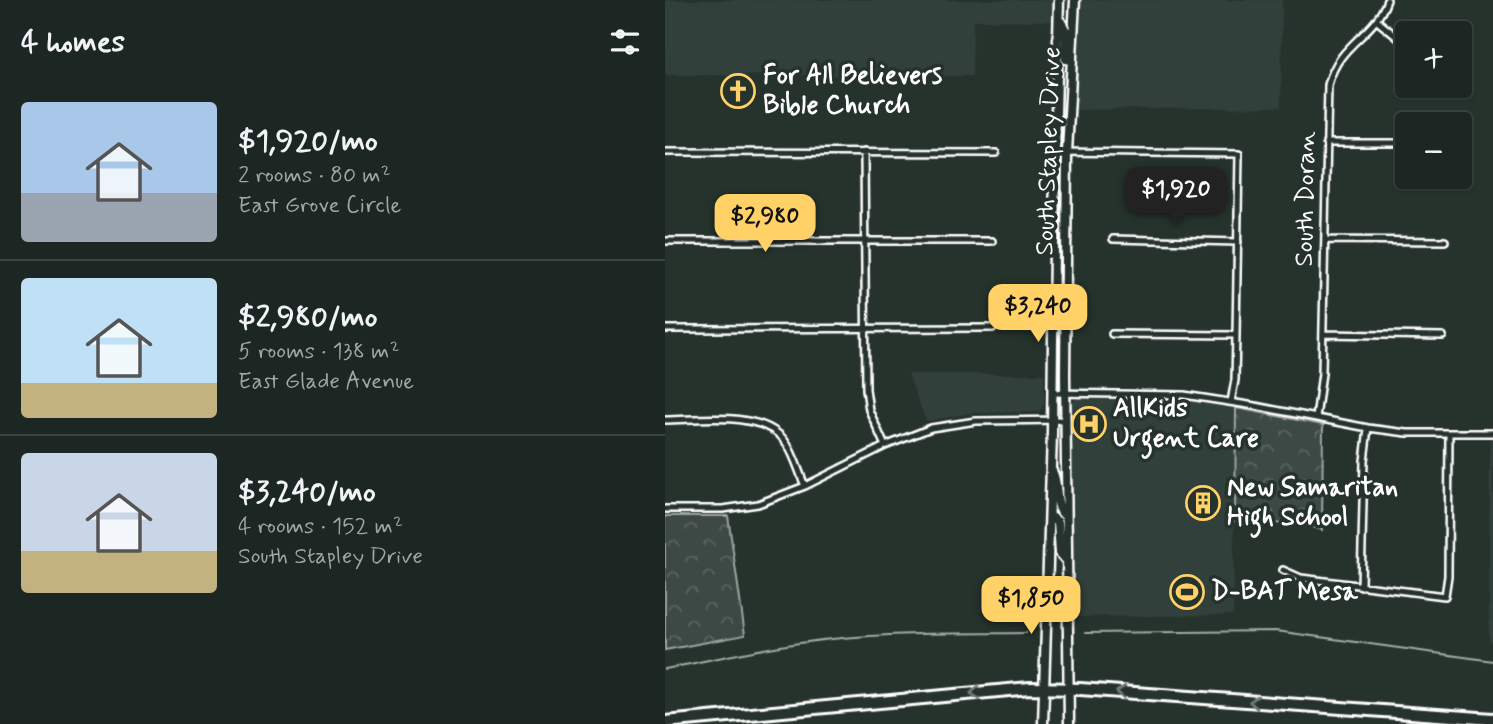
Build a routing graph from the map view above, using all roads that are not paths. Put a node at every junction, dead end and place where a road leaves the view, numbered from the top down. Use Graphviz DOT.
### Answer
graph roads {
  1 [pos="1059,0"];
  2 [pos="1075,0"];
  3 [pos="1387,0"];
  4 [pos="1059,20"];
  5 [pos="1376,20"];
  6 [pos="1395,35"];
  7 [pos="1071,60"];
  8 [pos="1326,143"];
  9 [pos="1395,143"];
  10 [pos="665,152"];
  11 [pos="865,152"];
  12 [pos="1055,152"];
  13 [pos="1067,152"];
  14 [pos="996,153"];
  15 [pos="1113,239"];
  16 [pos="864,240"];
  17 [pos="1325,240"];
  18 [pos="665,241"];
  19 [pos="992,241"];
  20 [pos="1445,241"];
  21 [pos="1237,242"];
  22 [pos="993,328"];
  23 [pos="665,329"];
  24 [pos="865,329"];
  25 [pos="1112,334"];
  26 [pos="1323,334"];
  27 [pos="1236,335"];
  28 [pos="1443,336"];
  29 [pos="1052,393"];
  30 [pos="1065,393"];
  31 [pos="1231,402"];
  32 [pos="1317,418"];
  33 [pos="665,420"];
  34 [pos="1052,420"];
  35 [pos="1065,420"];
  36 [pos="1368,428"];
  37 [pos="1450,433"];
  38 [pos="1493,433"];
  39 [pos="885,446"];
  40 [pos="1051,468"];
  41 [pos="805,486"];
  42 [pos="665,509"];
  43 [pos="1050,516"];
  44 [pos="1065,516"];
  45 [pos="1066,560"];
  46 [pos="1283,570"];
  47 [pos="1361,586"];
  48 [pos="1043,688"];
  49 [pos="1069,689"];
  50 [pos="1493,719"];
  51 [pos="665,722"];
  52 [pos="1043,724"];
  53 [pos="1069,724"];
  1 -- 4 [label="main road, South Stapley Drive"];
  2 -- 7 [label="main road, South Stapley Drive"];
  3 -- 5 [label="street, South Doran"];
  4 -- 7 [label="main road"];
  4 -- 12 [label="main road, South Stapley Drive"];
  5 -- 6 [label="street"];
  5 -- 8 [label="street, South Doran"];
  7 -- 13 [label="main road, South Stapley Drive"];
  8 -- 9 [label="street"];
  8 -- 17 [label="street, South Doran"];
  10 -- 11 [label="street"];
  11 -- 14 [label="street"];
  11 -- 16 [label="street"];
  12 -- 13 [label="street"];
  12 -- 29 [label="main road, South Stapley Drive"];
  13 -- 21 [label="street"];
  13 -- 30 [label="main road, South Stapley Drive"];
  15 -- 21 [label="street"];
  16 -- 18 [label="street"];
  16 -- 19 [label="street"];
  16 -- 24 [label="street"];
  17 -- 20 [label="street"];
  17 -- 26 [label="street, South Doran"];
  21 -- 27 [label="street"];
  22 -- 24 [label="street"];
  23 -- 24 [label="street"];
  24 -- 39 [label="street"];
  25 -- 27 [label="street"];
  26 -- 28 [label="street"];
  26 -- 32 [label="street, South Doran"];
  27 -- 31 [label="street"];
  29 -- 30 [label="street"];
  29 -- 34 [label="main road, South Stapley Drive"];
  30 -- 31 [label="street"];
  30 -- 35 [label="main road, South Stapley Drive"];
  31 -- 32 [label="street"];
  32 -- 36 [label="street"];
  33 -- 41 [label="street"];
  34 -- 35 [label="street"];
  34 -- 39 [label="street"];
  34 -- 40 [label="main road, South Stapley Drive"];
  35 -- 44 [label="main road, South Stapley Drive"];
  36 -- 37 [label="street"];
  36 -- 47 [label="street"];
  37 -- 38 [label="street"];
  37 -- 47 [label="street"];
  39 -- 41 [label="street"];
  40 -- 43 [label="main road, South Stapley Drive"];
  40 -- 44 [label="main road"];
  41 -- 42 [label="street"];
  43 -- 45 [label="main road"];
  43 -- 48 [label="main road, South Stapley Drive"];
  44 -- 45 [label="main road, South Stapley Drive"];
  45 -- 49 [label="main road, South Stapley Drive"];
  46 -- 47 [label="street"];
  48 -- 49 [label="highway"];
  48 -- 51 [label="highway, one-way"];
  48 -- 52 [label="main road, South Stapley Drive"];
  50 -- 49 [label="highway, one-way"];
  49 -- 53 [label="main road, South Stapley Drive"];
}
